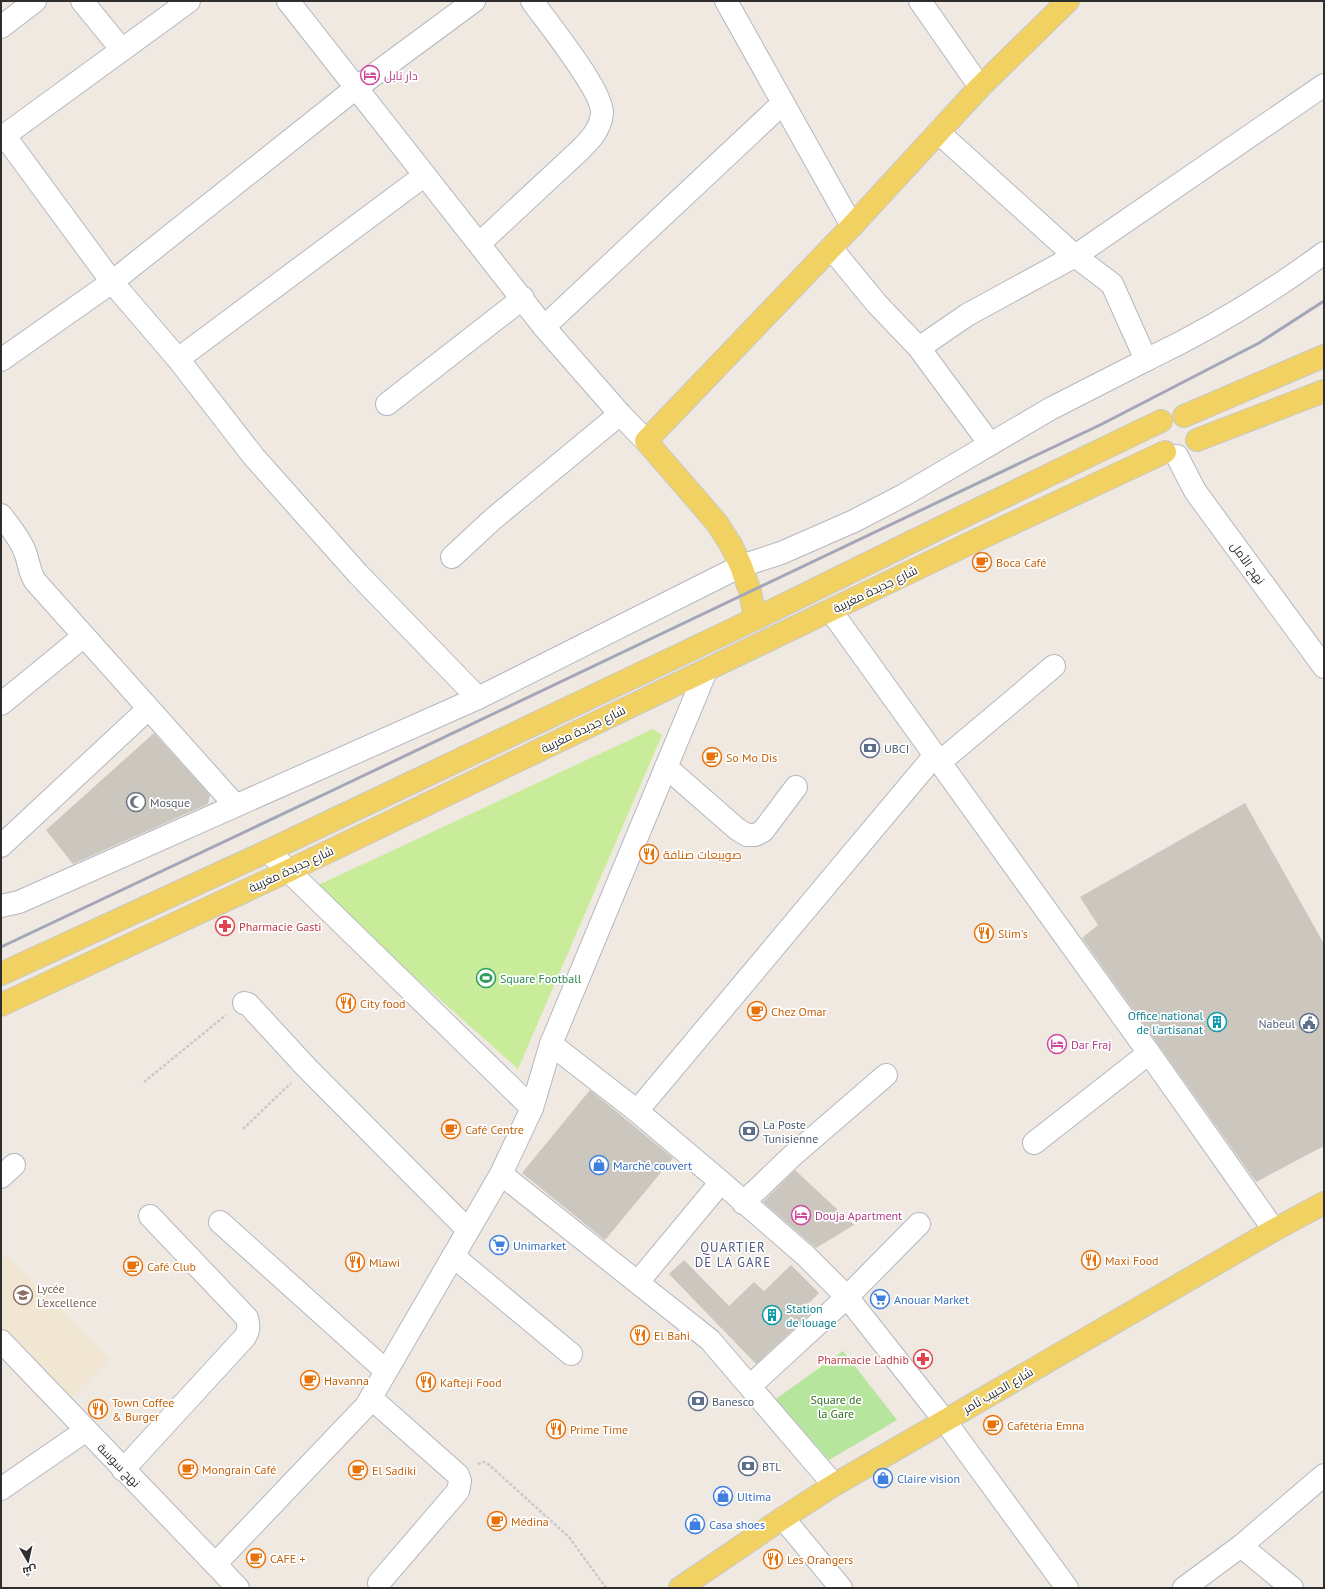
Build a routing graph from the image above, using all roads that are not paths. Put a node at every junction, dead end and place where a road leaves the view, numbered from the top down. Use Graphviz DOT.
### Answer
graph roads {
  1 [pos="35,1"];
  2 [pos="82,1"];
  3 [pos="189,1"];
  4 [pos="288,1"];
  5 [pos="474,1"];
  6 [pos="532,1"];
  7 [pos="726,1"];
  8 [pos="920,1"];
  9 [pos="1068,1"];
  10 [pos="1,27"];
  11 [pos="122,50"];
  12 [pos="1324,85"];
  13 [pos="980,87"];
  14 [pos="356,88"];
  15 [pos="783,103"];
  16 [pos="938,132"];
  17 [pos="3,137"];
  18 [pos="425,175"];
  19 [pos="852,226"];
  20 [pos="480,243"];
  21 [pos="831,248"];
  22 [pos="1324,253"];
  23 [pos="1075,256"];
  24 [pos="112,282"];
  25 [pos="523,298"];
  26 [pos="544,327"];
  27 [pos="919,348"];
  28 [pos="1324,356"];
  29 [pos="178,359"];
  30 [pos="1,360"];
  31 [pos="1146,360"];
  32 [pos="1324,391"];
  33 [pos="387,404"];
  34 [pos="620,414"];
  35 [pos="1184,416"];
  36 [pos="1161,422"];
  37 [pos="1196,440"];
  38 [pos="646,441"];
  39 [pos="990,444"];
  40 [pos="1171,454"];
  41 [pos="1,515"];
  42 [pos="452,557"];
  43 [pos="741,566"];
  44 [pos="831,611"];
  45 [pos="755,619"];
  46 [pos="84,636"];
  47 [pos="1054,666"];
  48 [pos="1324,667"];
  49 [pos="706,671"];
  50 [pos="478,698"];
  51 [pos="1,704"];
  52 [pos="148,709"];
  53 [pos="938,759"];
  54 [pos="666,767"];
  55 [pos="796,787"];
  56 [pos="235,805"];
  57 [pos="1,846"];
  58 [pos="268,850"];
  59 [pos="288,871"];
  60 [pos="1,906"];
  61 [pos="1,974"];
  62 [pos="244,1003"];
  63 [pos="1,1005"];
  64 [pos="551,1044"];
  65 [pos="1148,1053"];
  66 [pos="886,1075"];
  67 [pos="532,1108"];
  68 [pos="637,1111"];
  69 [pos="1034,1143"];
  70 [pos="501,1174"];
  71 [pos="721,1182"];
  72 [pos="743,1203"];
  73 [pos="1324,1203"];
  74 [pos="150,1216"];
  75 [pos="220,1222"];
  76 [pos="919,1224"];
  77 [pos="468,1230"];
  78 [pos="1274,1230"];
  79 [pos="453,1256"];
  80 [pos="638,1282"];
  81 [pos="847,1297"];
  82 [pos="1,1342"];
  83 [pos="571,1354"];
  84 [pos="386,1371"];
  85 [pos="750,1386"];
  86 [pos="371,1398"];
  87 [pos="945,1420"];
  88 [pos="85,1431"];
  89 [pos="123,1470"];
  90 [pos="1324,1475"];
  91 [pos="834,1486"];
  92 [pos="1,1489"];
  93 [pos="783,1518"];
  94 [pos="1241,1546"];
  95 [pos="216,1565"];
  96 [pos="379,1583"];
  97 [pos="238,1588"];
  98 [pos="680,1588"];
  99 [pos="841,1588"];
  100 [pos="1067,1588"];
  101 [pos="1184,1588"];
  102 [pos="1292,1588"];
  1 -- 10 [label="street"];
  2 -- 11 [label="street"];
  3 -- 11 [label="street"];
  4 -- 14 [label="street"];
  5 -- 14 [label="street"];
  6 -- 20 [label="street"];
  7 -- 15 [label="street"];
  8 -- 13 [label="street"];
  9 -- 13 [label="main road"];
  11 -- 17 [label="street"];
  12 -- 23 [label="street"];
  13 -- 16 [label="main road"];
  14 -- 18 [label="street"];
  14 -- 24 [label="street"];
  15 -- 19 [label="street"];
  15 -- 26 [label="street"];
  16 -- 19 [label="main road"];
  16 -- 23 [label="street"];
  17 -- 24 [label="street"];
  18 -- 20 [label="street"];
  18 -- 29 [label="street"];
  19 -- 21 [label="main road"];
  20 -- 25 [label="street"];
  21 -- 27 [label="street"];
  21 -- 38 [label="main road"];
  22 -- 31 [label="street"];
  23 -- 27 [label="street"];
  23 -- 31 [label="street"];
  24 -- 29 [label="street"];
  24 -- 30 [label="street"];
  25 -- 26 [label="street"];
  25 -- 33 [label="street"];
  26 -- 34 [label="street"];
  27 -- 39 [label="street"];
  28 -- 35 [label="main road"];
  29 -- 50 [label="street"];
  31 -- 39 [label="street"];
  32 -- 37 [label="main road"];
  34 -- 38 [label="street"];
  34 -- 42 [label="street"];
  35 -- 36 [label="main road"];
  35 -- 37 [label="main road"];
  36 -- 40 [label="main road"];
  36 -- 45 [label="main road, شارع جديدة مغربية"];
  37 -- 40 [label="main road"];
  38 -- 43 [label="main road"];
  39 -- 43 [label="street"];
  40 -- 44 [label="main road, شارع جديدة مغربية"];
  40 -- 48 [label="street, نهج الأمل"];
  41 -- 46 [label="street"];
  43 -- 45 [label="main road"];
  43 -- 50 [label="street"];
  44 -- 49 [label="main road, شارع جديدة مغربية"];
  44 -- 53 [label="street"];
  45 -- 58 [label="main road, شارع جديدة مغربية"];
  46 -- 51 [label="street"];
  46 -- 52 [label="street"];
  47 -- 53 [label="street"];
  49 -- 54 [label="street"];
  49 -- 59 [label="main road, شارع جديدة مغربية"];
  50 -- 56 [label="street"];
  52 -- 56 [label="street"];
  52 -- 57 [label="street"];
  53 -- 65 [label="street"];
  53 -- 68 [label="street"];
  54 -- 55 [label="street"];
  54 -- 64 [label="street"];
  56 -- 60 [label="street"];
  58 -- 59 [label="street"];
  58 -- 61 [label="main road, شارع جديدة مغربية"];
  59 -- 63 [label="main road, شارع جديدة مغربية"];
  59 -- 67 [label="street"];
  62 -- 77 [label="street"];
  64 -- 67 [label="street"];
  64 -- 68 [label="street"];
  65 -- 69 [label="street"];
  65 -- 78 [label="street"];
  66 -- 72 [label="street"];
  67 -- 70 [label="street"];
  68 -- 71 [label="street"];
  70 -- 77 [label="street"];
  70 -- 80 [label="street"];
  71 -- 72 [label="street"];
  71 -- 80 [label="street"];
  72 -- 81 [label="street"];
  73 -- 78 [label="main road, شارع الحبيب ثامر"];
  74 -- 89 [label="street"];
  75 -- 84 [label="street"];
  76 -- 81 [label="street"];
  77 -- 79 [label="street"];
  78 -- 87 [label="main road, شارع الحبيب ثامر"];
  79 -- 83 [label="street"];
  79 -- 84 [label="street"];
  80 -- 85 [label="street"];
  81 -- 85 [label="street"];
  81 -- 87 [label="street"];
  82 -- 88 [label="street, نهج سوسة"];
  84 -- 86 [label="street"];
  85 -- 91 [label="street"];
  86 -- 95 [label="street"];
  86 -- 96 [label="street"];
  87 -- 91 [label="main road, شارع الحبيب ثامر"];
  87 -- 100 [label="street"];
  88 -- 89 [label="street, نهج سوسة"];
  88 -- 92 [label="street"];
  89 -- 95 [label="street, نهج سوسة"];
  90 -- 94 [label="street"];
  91 -- 93 [label="main road, شارع الحبيب ثامر"];
  93 -- 98 [label="main road, شارع الحبيب ثامر"];
  93 -- 99 [label="street"];
  94 -- 101 [label="street"];
  94 -- 102 [label="street"];
  95 -- 97 [label="street, نهج سوسة"];
}
